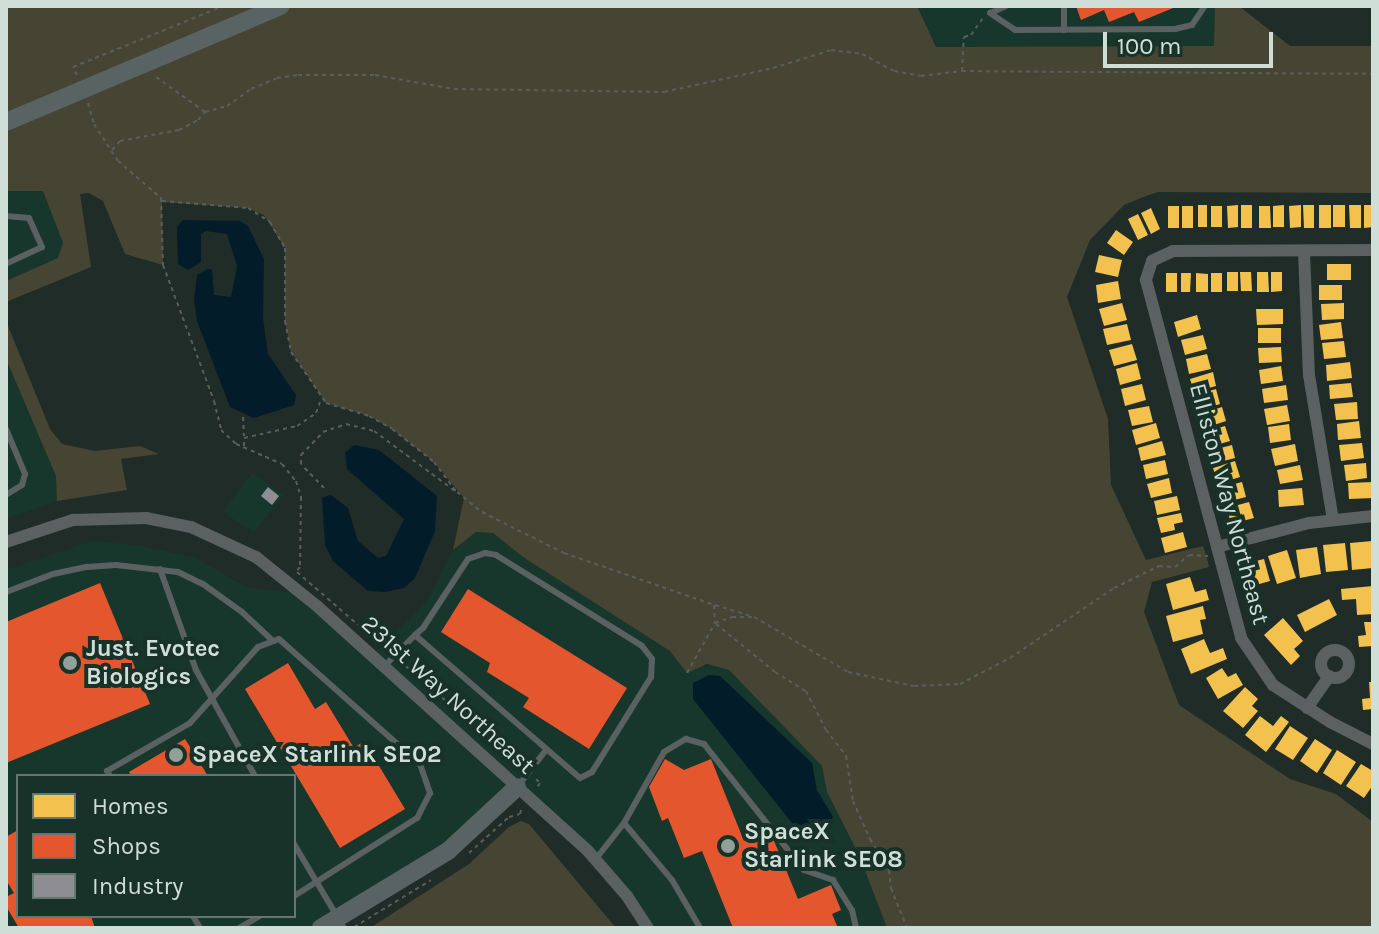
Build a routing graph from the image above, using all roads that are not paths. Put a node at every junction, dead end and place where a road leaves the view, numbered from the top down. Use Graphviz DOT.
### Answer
graph roads {
  1 [pos="281,6"];
  2 [pos="1006,6"];
  3 [pos="1064,6"];
  4 [pos="1205,6"];
  5 [pos="1064,30"];
  6 [pos="6,122"];
  7 [pos="6,216"];
  8 [pos="1373,250"];
  9 [pos="1304,252"];
  10 [pos="6,264"];
  11 [pos="6,429"];
  12 [pos="6,495"];
  13 [pos="1373,516"];
  14 [pos="1333,520"];
  15 [pos="6,542"];
  16 [pos="1217,547"];
  17 [pos="160,569"];
  18 [pos="6,592"];
  19 [pos="415,635"];
  20 [pos="273,641"];
  21 [pos="384,667"];
  22 [pos="1329,676"];
  23 [pos="211,699"];
  24 [pos="1307,708"];
  25 [pos="1373,744"];
  26 [pos="546,750"];
  27 [pos="108,773"];
  28 [pos="254,774"];
  29 [pos="523,779"];
  30 [pos="624,823"];
  31 [pos="296,847"];
  32 [pos="595,860"];
  33 [pos="317,883"];
  34 [pos="296,895"];
  35 [pos="256,918"];
  36 [pos="334,925"];
  37 [pos="239,928"];
  38 [pos="648,928"];
  39 [pos="700,928"];
  40 [pos="856,928"];
  1 -- 6 [label="main road"];
  2 -- 5 [label="lane"];
  3 -- 5 [label="lane"];
  4 -- 5 [label="lane"];
  7 -- 10 [label="lane"];
  8 -- 9 [label="street"];
  9 -- 14 [label="street"];
  9 -- 16 [label="street, Elliston Way Northeast"];
  11 -- 12 [label="lane"];
  13 -- 14 [label="street"];
  14 -- 16 [label="street"];
  15 -- 21 [label="street, 231st Way Northeast"];
  16 -- 24 [label="street, Elliston Way Northeast"];
  17 -- 18 [label="lane"];
  17 -- 20 [label="lane"];
  17 -- 23 [label="lane"];
  19 -- 21 [label="lane"];
  19 -- 26 [label="lane"];
  19 -- 26 [label="lane"];
  20 -- 23 [label="lane"];
  20 -- 33 [label="lane"];
  21 -- 29 [label="street, 231st Way Northeast"];
  22 -- 24 [label="street"];
  23 -- 27 [label="lane"];
  23 -- 28 [label="lane"];
  24 -- 25 [label="street, Elliston Way Northeast"];
  26 -- 29 [label="lane"];
  29 -- 32 [label="street, 231st Way Northeast"];
  29 -- 36 [label="main road"];
  30 -- 32 [label="lane"];
  30 -- 39 [label="lane"];
  30 -- 40 [label="lane"];
  31 -- 33 [label="lane"];
  32 -- 38 [label="street, 231st Way Northeast"];
  33 -- 34 [label="lane"];
  33 -- 36 [label="lane"];
  35 -- 37 [label="lane"];
}
